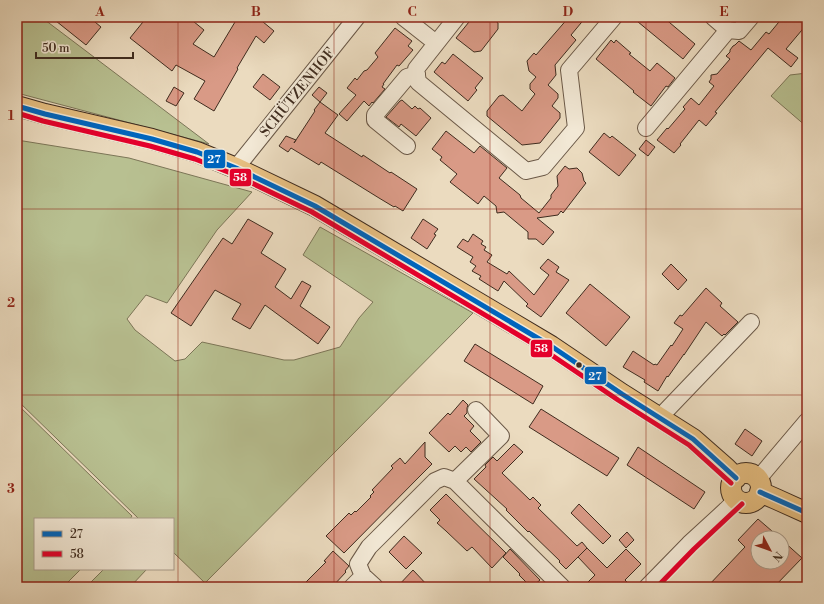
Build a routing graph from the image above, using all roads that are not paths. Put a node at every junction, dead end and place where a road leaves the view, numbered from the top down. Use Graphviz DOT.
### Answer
graph roads {
  1 [pos="357,17"];
  2 [pos="403,17"];
  3 [pos="457,17"];
  4 [pos="614,17"];
  5 [pos="713,17"];
  6 [pos="751,17"];
  7 [pos="728,30"];
  8 [pos="436,43"];
  9 [pos="417,74"];
  10 [pos="17,106"];
  11 [pos="646,128"];
  12 [pos="407,146"];
  13 [pos="236,168"];
  14 [pos="751,322"];
  15 [pos="476,410"];
  16 [pos="659,418"];
  17 [pos="807,421"];
  18 [pos="736,478"];
  19 [pos="455,481"];
  20 [pos="759,486"];
  21 [pos="737,499"];
  22 [pos="807,513"];
  23 [pos="357,581"];
  24 [pos="375,587"];
  25 [pos="562,587"];
  26 [pos="648,587"];
  1 -- 13 [label="street, SCHÜTZENHOF"];
  2 -- 8 [label="street"];
  3 -- 8 [label="street"];
  4 -- 9 [label="street"];
  5 -- 7 [label="street"];
  6 -- 7 [label="street"];
  7 -- 11 [label="street"];
  8 -- 9 [label="street"];
  9 -- 12 [label="street"];
  10 -- 13 [label="main road"];
  13 -- 16 [label="main road"];
  14 -- 16 [label="street"];
  15 -- 19 [label="street"];
  16 -- 18 [label="main road"];
  17 -- 20 [label="street"];
  18 -- 20 [label="main road"];
  18 -- 21 [label="main road"];
  19 -- 23 [label="street"];
  19 -- 25 [label="street"];
  20 -- 21 [label="main road"];
  20 -- 22 [label="main road"];
  21 -- 26 [label="street"];
  23 -- 24 [label="street"];
}
